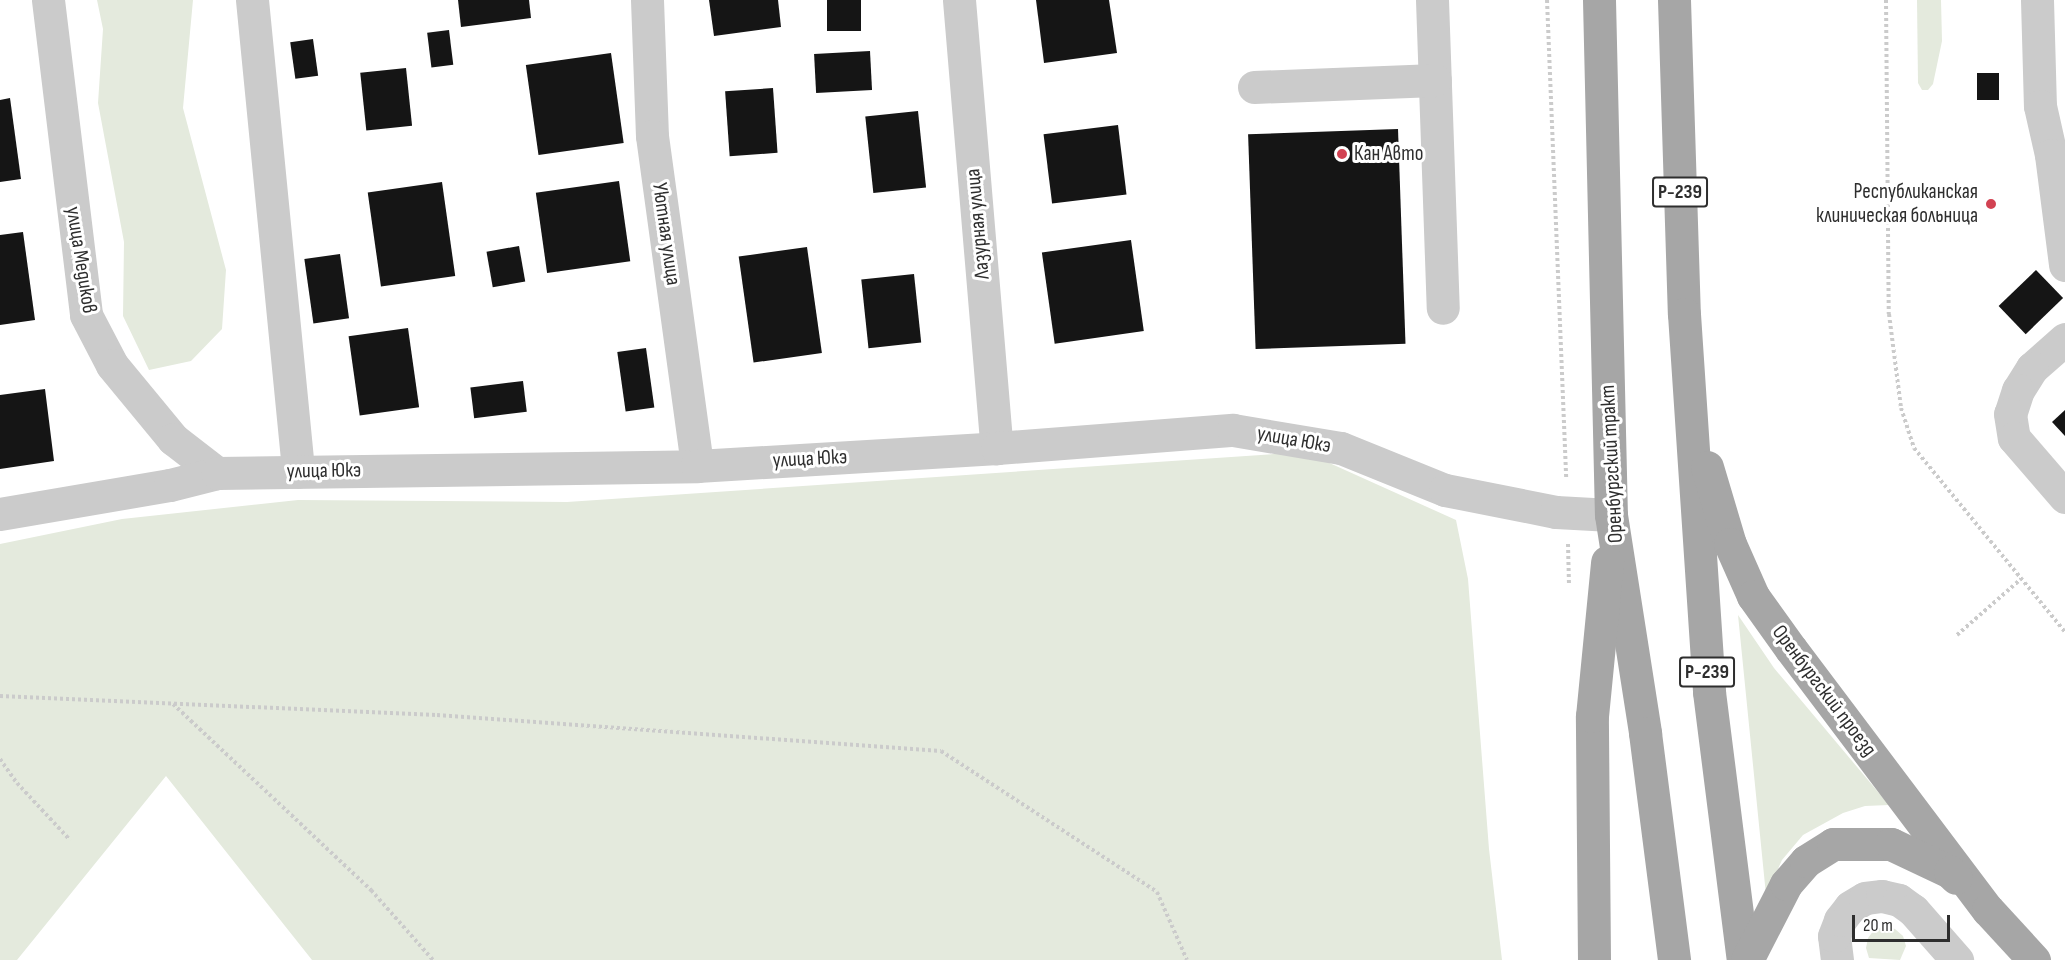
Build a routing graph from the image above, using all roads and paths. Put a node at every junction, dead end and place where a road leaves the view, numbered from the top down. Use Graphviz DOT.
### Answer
graph roads {
  1 [pos="48,0"];
  2 [pos="252,0"];
  3 [pos="647,0"];
  4 [pos="959,0"];
  5 [pos="1432,0"];
  6 [pos="1599,0"];
  7 [pos="1674,0"];
  8 [pos="1886,0"];
  9 [pos="2037,0"];
  10 [pos="1435,80"];
  11 [pos="1254,87"];
  12 [pos="2065,265"];
  13 [pos="1443,308"];
  14 [pos="2065,339"];
  15 [pos="1689,383"];
  16 [pos="997,448"];
  17 [pos="697,466"];
  18 [pos="298,472"];
  19 [pos="217,473"];
  20 [pos="2065,497"];
  21 [pos="0,514"];
  22 [pos="1611,515"];
  23 [pos="2021,579"];
  24 [pos="2065,632"];
  25 [pos="1957,635"];
  26 [pos="0,696"];
  27 [pos="172,703"];
  28 [pos="0,759"];
  29 [pos="70,840"];
  30 [pos="1989,910"];
  31 [pos="1954,959"];
  32 [pos="433,960"];
  33 [pos="1187,960"];
  34 [pos="1594,960"];
  35 [pos="1674,960"];
  36 [pos="1745,960"];
  37 [pos="1837,960"];
  38 [pos="2034,960"];
  1 -- 19 [label="street, улица Медиков"];
  2 -- 18 [label="street"];
  3 -- 17 [label="street, Уютная улица"];
  4 -- 16 [label="street, Лазурная улица"];
  5 -- 10 [label="street"];
  6 -- 22 [label="main road, Оренбургский тракт"];
  7 -- 15 [label="main road, Р-239"];
  8 -- 23 [label="path"];
  9 -- 12 [label="street"];
  10 -- 11 [label="street"];
  10 -- 13 [label="street"];
  14 -- 20 [label="street"];
  15 -- 30 [label="main road, Оренбургский проезд"];
  15 -- 36 [label="main road, Р-239"];
  16 -- 17 [label="street, улица Юкэ"];
  16 -- 22 [label="street, улица Юкэ"];
  17 -- 18 [label="street, улица Юкэ"];
  18 -- 19 [label="street, улица Юкэ"];
  19 -- 21 [label="street, улица Юкэ"];
  22 -- 34 [label="main road"];
  22 -- 35 [label="main road, Оренбургский тракт"];
  23 -- 24 [label="path"];
  23 -- 25 [label="path"];
  26 -- 27 [label="path"];
  27 -- 32 [label="path"];
  27 -- 33 [label="path"];
  28 -- 29 [label="path"];
  30 -- 36 [label="main road"];
  30 -- 38 [label="main road, Оренбургский проезд"];
  31 -- 37 [label="street"];
}
